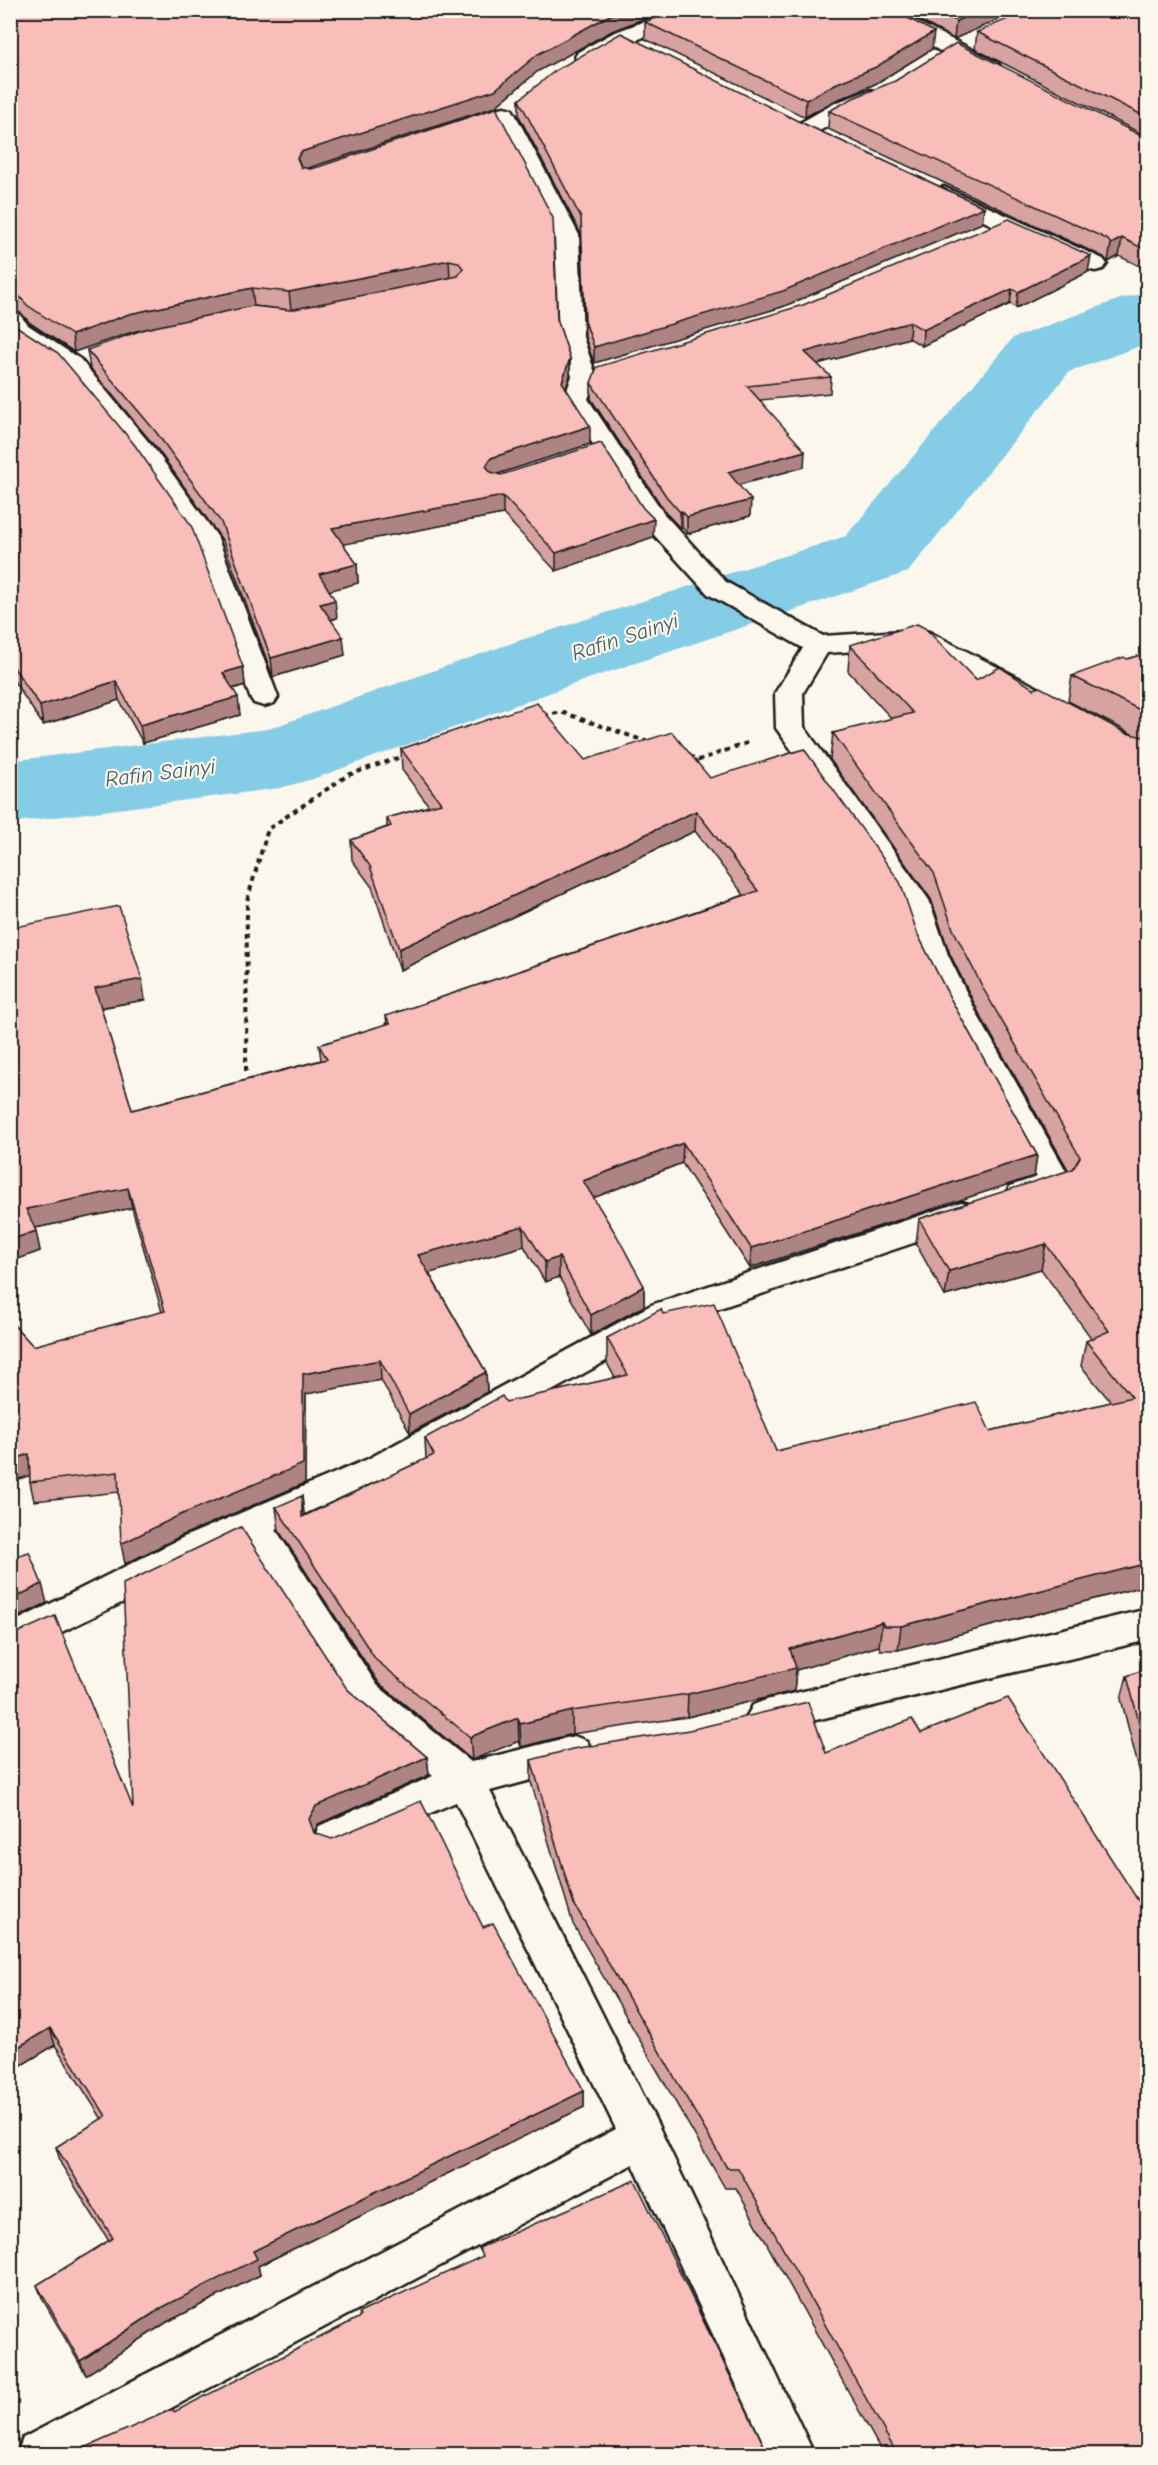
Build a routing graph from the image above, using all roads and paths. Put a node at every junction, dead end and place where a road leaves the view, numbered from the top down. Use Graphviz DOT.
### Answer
graph roads {
  1 [pos="694,10"];
  2 [pos="877,10"];
  3 [pos="621,38"];
  4 [pos="973,41"];
  5 [pos="953,49"];
  6 [pos="652,53"];
  7 [pos="933,61"];
  8 [pos="568,67"];
  9 [pos="1004,76"];
  10 [pos="884,91"];
  11 [pos="503,112"];
  12 [pos="785,119"];
  13 [pos="806,129"];
  14 [pos="827,139"];
  15 [pos="922,184"];
  16 [pos="1007,223"];
  17 [pos="975,237"];
  18 [pos="1095,264"];
  19 [pos="10,319"];
  20 [pos="818,645"];
  21 [pos="264,698"];
  22 [pos="1052,707"];
  23 [pos="540,717"];
  24 [pos="790,728"];
  25 [pos="657,745"];
  26 [pos="678,752"];
  27 [pos="411,754"];
  28 [pos="246,1071"];
  29 [pos="252,1523"];
  30 [pos="1148,1624"];
  31 [pos="10,1642"];
  32 [pos="733,1724"];
  33 [pos="606,1748"];
  34 [pos="465,1780"];
  35 [pos="333,1838"];
  36 [pos="642,2137"];
  37 [pos="39,2454"];
  38 [pos="792,2454"];
  1 -- 3 [label="street"];
  2 -- 5 [label="street"];
  3 -- 6 [label="street"];
  3 -- 8 [label="street"];
  4 -- 5 [label="street"];
  5 -- 7 [label="street"];
  5 -- 9 [label="street"];
  10 -- 13 [label="street"];
  11 -- 20 [label="street"];
  12 -- 13 [label="street"];
  13 -- 14 [label="street"];
  15 -- 16 [label="street"];
  16 -- 17 [label="street"];
  16 -- 18 [label="street"];
  19 -- 21 [label="street"];
  20 -- 22 [label="street"];
  20 -- 24 [label="street"];
  23 -- 25 [label="path"];
  24 -- 26 [label="path"];
  24 -- 29 [label="street"];
  27 -- 28 [label="path"];
  29 -- 31 [label="street"];
  29 -- 34 [label="street"];
  30 -- 32 [label="street"];
  33 -- 34 [label="street"];
  34 -- 35 [label="street"];
  34 -- 36 [label="street"];
  36 -- 37 [label="street"];
  36 -- 38 [label="street"];
}
